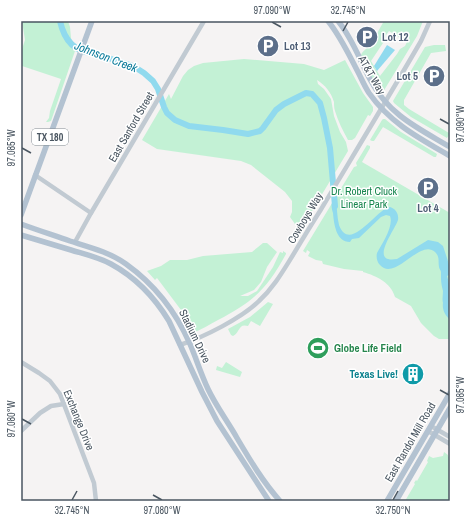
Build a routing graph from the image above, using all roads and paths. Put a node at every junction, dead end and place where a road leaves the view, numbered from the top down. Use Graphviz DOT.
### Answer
graph roads {
  1 [pos="92,21"];
  2 [pos="204,21"];
  3 [pos="328,21"];
  4 [pos="338,21"];
  5 [pos="430,21"];
  6 [pos="385,102"];
  7 [pos="381,109"];
  8 [pos="450,147"];
  9 [pos="450,156"];
  10 [pos="35,175"];
  11 [pos="91,213"];
  12 [pos="21,215"];
  13 [pos="21,224"];
  14 [pos="21,234"];
  15 [pos="75,242"];
  16 [pos="136,272"];
  17 [pos="131,278"];
  18 [pos="189,342"];
  19 [pos="180,345"];
  20 [pos="21,362"];
  21 [pos="450,394"];
  22 [pos="64,404"];
  23 [pos="450,408"];
  24 [pos="431,426"];
  25 [pos="21,431"];
  26 [pos="428,431"];
  27 [pos="436,432"];
  28 [pos="450,437"];
  29 [pos="450,444"];
  30 [pos="248,456"];
  31 [pos="242,460"];
  32 [pos="96,501"];
  33 [pos="268,501"];
  34 [pos="280,501"];
  35 [pos="387,501"];
  36 [pos="396,501"];
  1 -- 10 [label="main road, TX 180"];
  2 -- 11 [label="street, East Sanford Street"];
  3 -- 7 [label="main road, AT&T Way"];
  4 -- 6 [label="main road, AT&T Way"];
  5 -- 6 [label="street, Cowboys Way"];
  6 -- 7 [label="street, Cowboys Way"];
  6 -- 8 [label="main road, AT&T Way"];
  7 -- 9 [label="main road, AT&T Way"];
  7 -- 18 [label="street, Cowboys Way"];
  10 -- 11 [label="street"];
  10 -- 12 [label="main road, TX 180"];
  11 -- 15 [label="street, East Sanford Street"];
  13 -- 15 [label="main road, Stadium Drive"];
  14 -- 17 [label="main road, Stadium Drive"];
  15 -- 16 [label="main road, Stadium Drive"];
  16 -- 17 [label="main road"];
  16 -- 18 [label="main road, Stadium Drive"];
  17 -- 19 [label="main road, Stadium Drive"];
  18 -- 19 [label="street, Cowboys Way"];
  18 -- 30 [label="main road, Stadium Drive"];
  19 -- 31 [label="main road, Stadium Drive"];
  20 -- 22 [label="street, Exchange Drive"];
  21 -- 24 [label="main road, East Randol Mill Road"];
  22 -- 25 [label="street"];
  22 -- 32 [label="street, Exchange Drive"];
  23 -- 27 [label="main road, East Randol Mill Road"];
  24 -- 26 [label="main road, East Randol Mill Road"];
  24 -- 27 [label="street"];
  26 -- 27 [label="street"];
  26 -- 35 [label="main road, East Randol Mill Road"];
  27 -- 28 [label="street"];
  27 -- 29 [label="street"];
  27 -- 36 [label="main road, East Randol Mill Road"];
  30 -- 31 [label="main road"];
  30 -- 34 [label="main road, Stadium Drive"];
  31 -- 33 [label="main road, Stadium Drive"];
}
